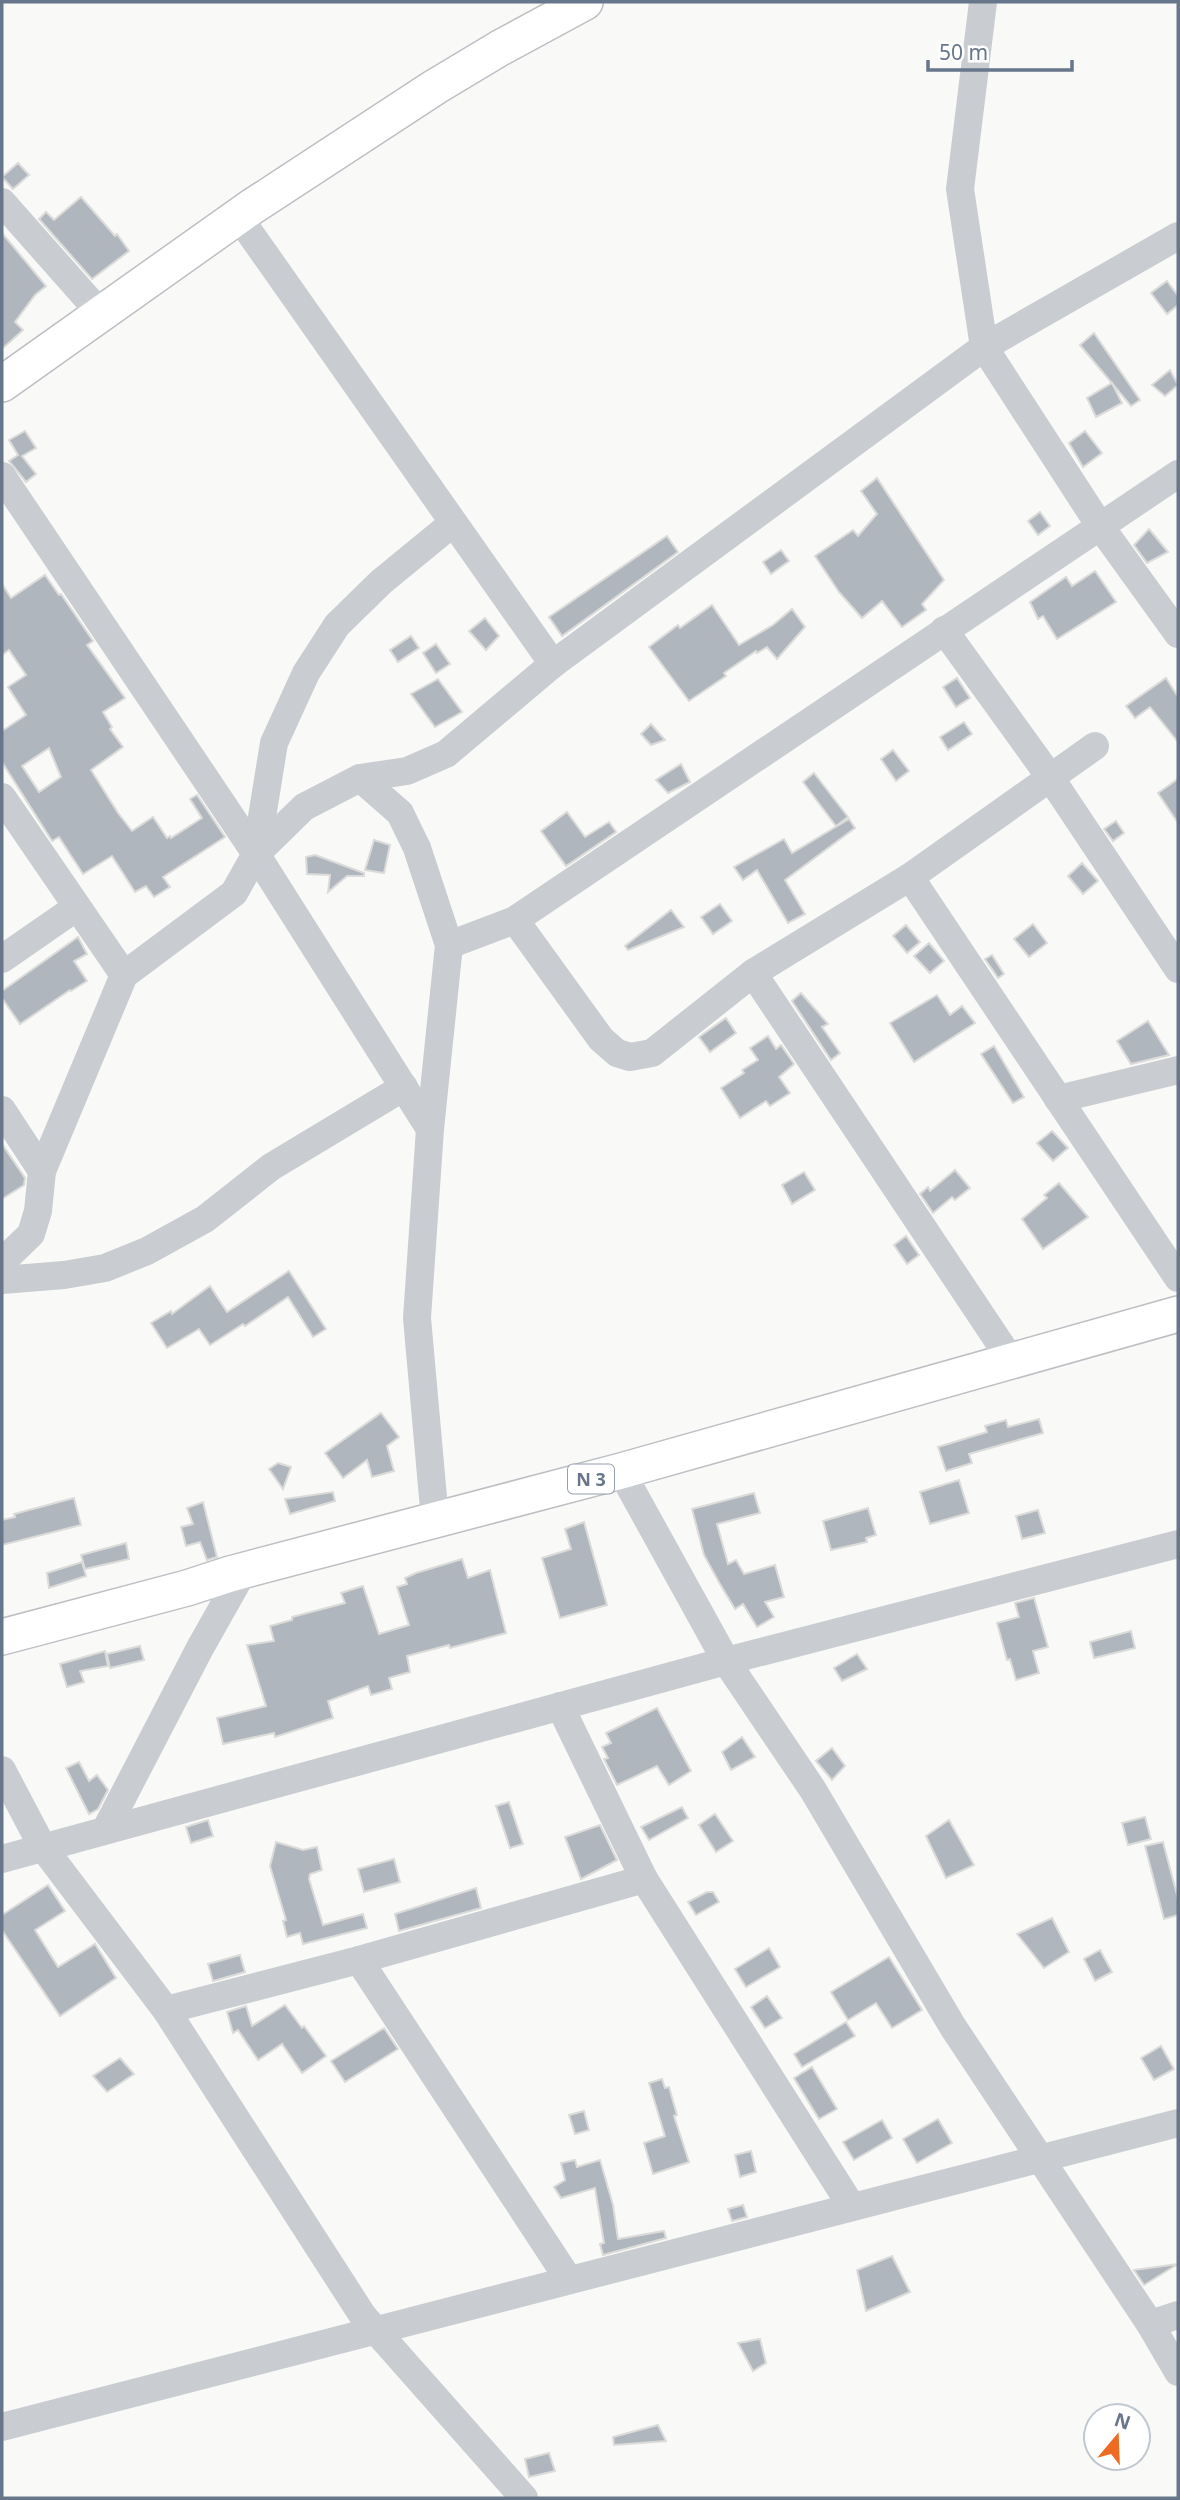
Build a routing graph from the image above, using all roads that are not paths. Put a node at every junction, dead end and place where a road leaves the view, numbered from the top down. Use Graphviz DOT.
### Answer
graph roads {
  1 [pos="585,2"];
  2 [pos="983,2"];
  3 [pos="2,202"];
  4 [pos="238,216"];
  5 [pos="1178,236"];
  6 [pos="102,315"];
  7 [pos="984,347"];
  8 [pos="2,384"];
  9 [pos="1178,474"];
  10 [pos="2,476"];
  11 [pos="453,523"];
  12 [pos="1100,526"];
  13 [pos="944,630"];
  14 [pos="1178,634"];
  15 [pos="553,664"];
  16 [pos="1095,746"];
  17 [pos="360,778"];
  18 [pos="1050,778"];
  19 [pos="2,797"];
  20 [pos="257,855"];
  21 [pos="910,877"];
  22 [pos="77,907"];
  23 [pos="515,920"];
  24 [pos="449,944"];
  25 [pos="2,960"];
  26 [pos="1178,969"];
  27 [pos="753,973"];
  28 [pos="124,975"];
  29 [pos="1178,1070"];
  30 [pos="404,1087"];
  31 [pos="1058,1099"];
  32 [pos="2,1110"];
  33 [pos="430,1129"];
  34 [pos="42,1171"];
  35 [pos="2,1262"];
  36 [pos="1178,1278"];
  37 [pos="2,1280"];
  38 [pos="1178,1314"];
  39 [pos="1011,1360"];
  40 [pos="621,1471"];
  41 [pos="435,1520"];
  42 [pos="1178,1544"];
  43 [pos="243,1570"];
  44 [pos="2,1637"];
  45 [pos="726,1661"];
  46 [pos="559,1706"];
  47 [pos="2,1770"];
  48 [pos="106,1829"];
  49 [pos="42,1846"];
  50 [pos="2,1858"];
  51 [pos="644,1879"];
  52 [pos="359,1960"];
  53 [pos="166,2010"];
  54 [pos="1178,2123"];
  55 [pos="1041,2159"];
  56 [pos="852,2207"];
  57 [pos="569,2280"];
  58 [pos="1178,2315"];
  59 [pos="1150,2323"];
  60 [pos="374,2329"];
  61 [pos="1178,2372"];
  62 [pos="2,2427"];
  63 [pos="524,2498"];
  1 -- 4 [label="main road"];
  2 -- 7 [label="street"];
  3 -- 6 [label="street"];
  4 -- 6 [label="main road"];
  4 -- 11 [label="street"];
  5 -- 7 [label="street"];
  6 -- 8 [label="main road"];
  7 -- 12 [label="street"];
  7 -- 15 [label="street"];
  9 -- 12 [label="street"];
  10 -- 20 [label="street"];
  11 -- 15 [label="street"];
  11 -- 20 [label="street"];
  12 -- 13 [label="street"];
  12 -- 14 [label="street"];
  13 -- 18 [label="street"];
  13 -- 23 [label="street"];
  15 -- 17 [label="street"];
  16 -- 18 [label="street"];
  17 -- 20 [label="street"];
  17 -- 24 [label="street"];
  18 -- 21 [label="street"];
  18 -- 26 [label="street"];
  19 -- 22 [label="street"];
  20 -- 28 [label="street"];
  20 -- 30 [label="street"];
  21 -- 27 [label="street"];
  21 -- 31 [label="street"];
  22 -- 25 [label="street"];
  22 -- 28 [label="street"];
  23 -- 24 [label="street"];
  23 -- 27 [label="street"];
  24 -- 33 [label="street"];
  27 -- 39 [label="street"];
  28 -- 34 [label="street"];
  29 -- 31 [label="street"];
  30 -- 33 [label="street"];
  30 -- 37 [label="street"];
  31 -- 36 [label="street"];
  32 -- 34 [label="street"];
  33 -- 41 [label="street"];
  34 -- 35 [label="street"];
  38 -- 39 [label="main road, N 3"];
  39 -- 40 [label="main road, N 3"];
  40 -- 41 [label="main road, N 3"];
  40 -- 45 [label="street"];
  41 -- 43 [label="main road, N 3"];
  42 -- 45 [label="street"];
  43 -- 44 [label="main road, N 3"];
  43 -- 48 [label="street"];
  45 -- 46 [label="street"];
  45 -- 55 [label="street"];
  46 -- 48 [label="street"];
  46 -- 51 [label="street"];
  47 -- 49 [label="street"];
  48 -- 49 [label="street"];
  49 -- 50 [label="street"];
  49 -- 53 [label="street"];
  51 -- 52 [label="street"];
  51 -- 56 [label="street"];
  52 -- 53 [label="street"];
  52 -- 57 [label="street"];
  53 -- 60 [label="street"];
  54 -- 55 [label="street"];
  55 -- 56 [label="street"];
  55 -- 59 [label="street"];
  56 -- 57 [label="street"];
  57 -- 60 [label="street"];
  58 -- 59 [label="street"];
  59 -- 61 [label="street"];
  60 -- 62 [label="street"];
  60 -- 63 [label="street"];
}
